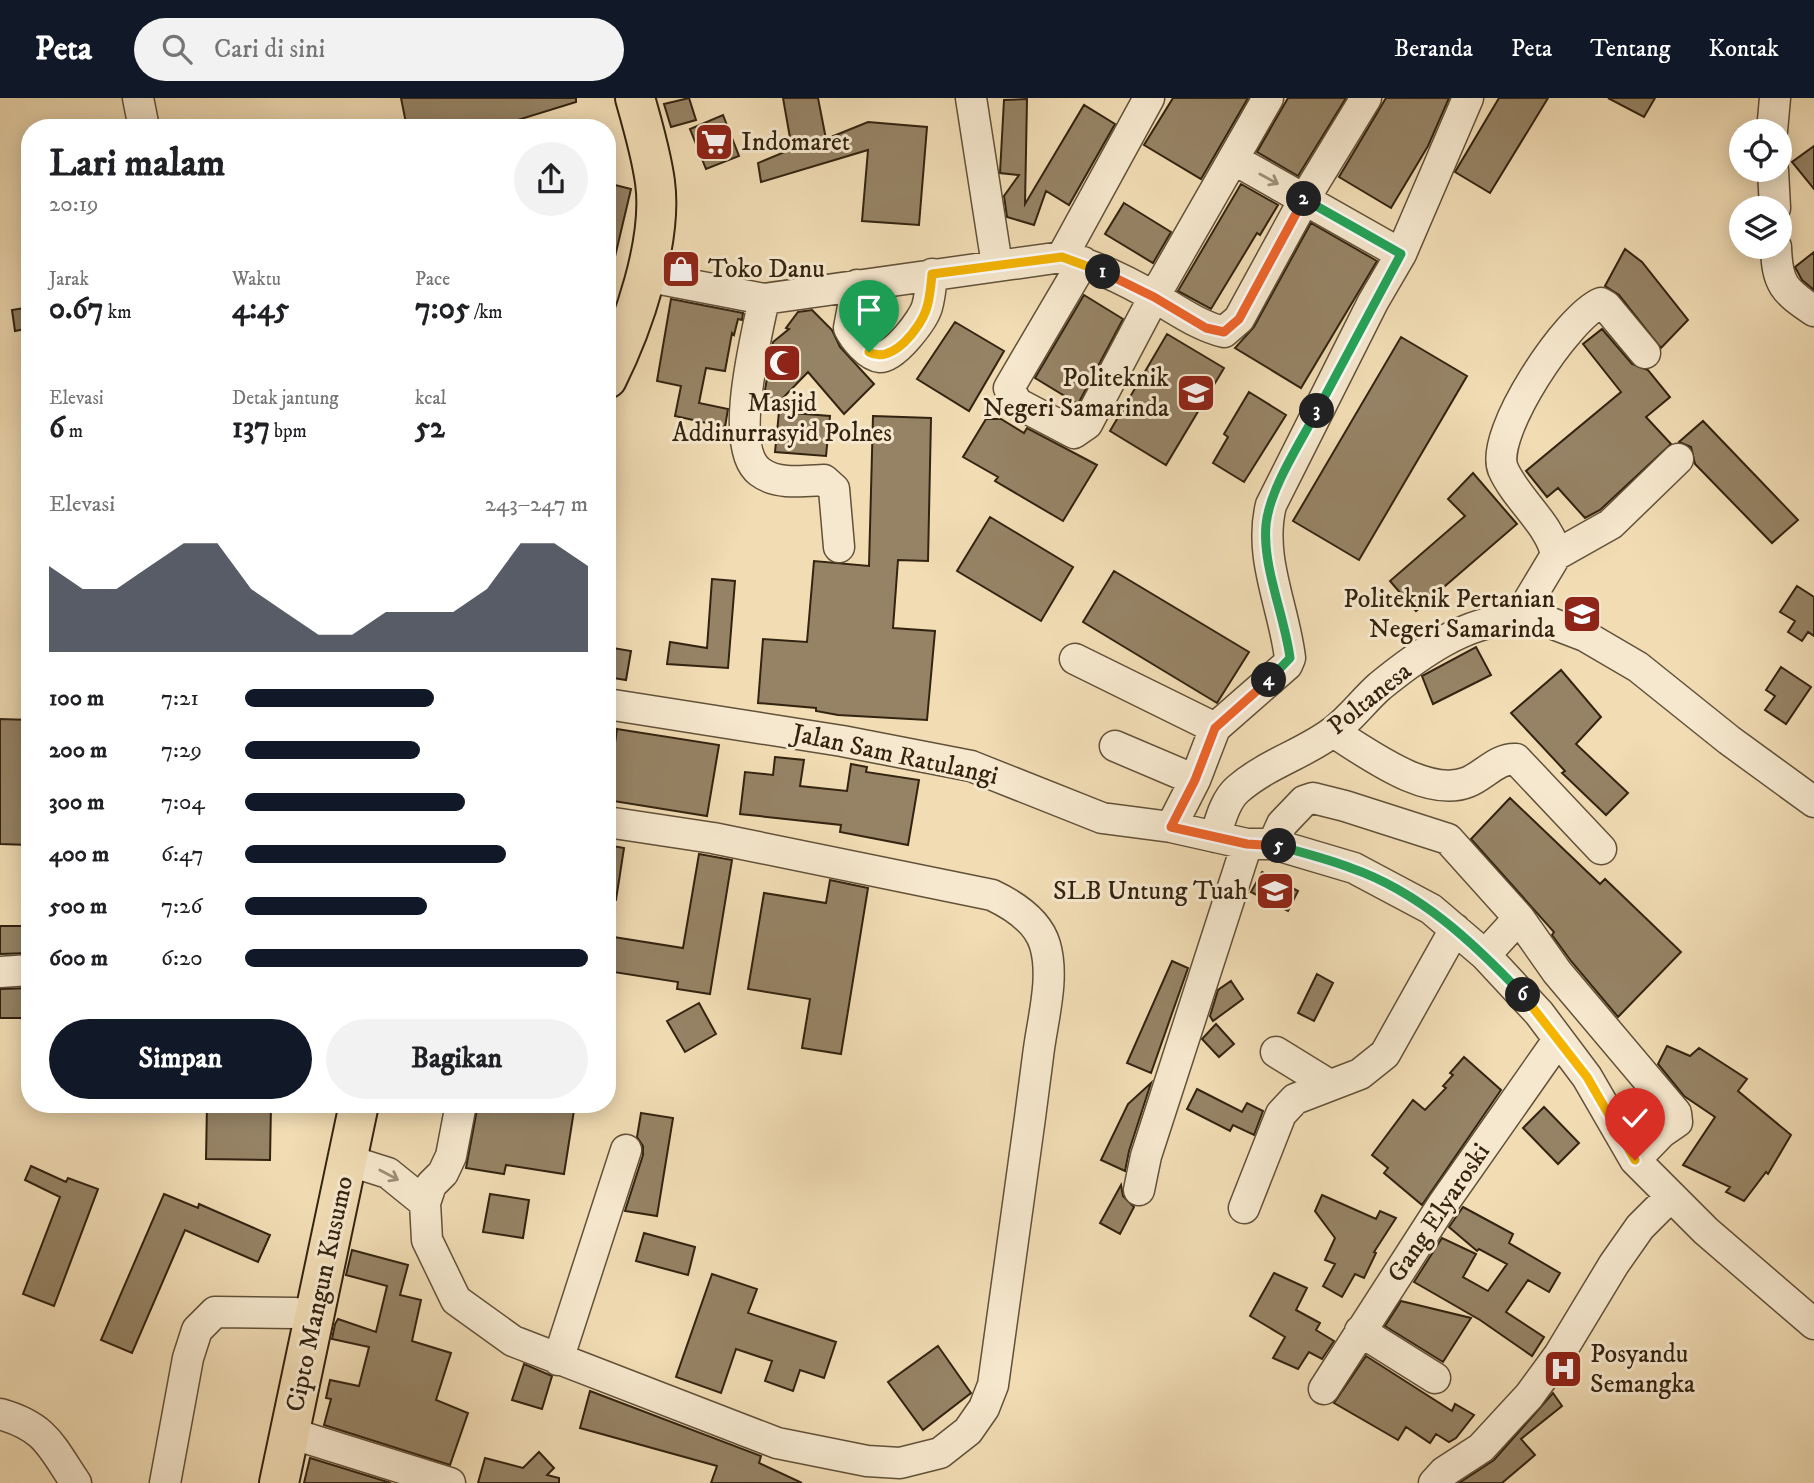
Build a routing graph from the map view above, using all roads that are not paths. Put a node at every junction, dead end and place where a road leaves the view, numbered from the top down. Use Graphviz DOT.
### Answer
graph roads {
  1 [pos="138,98"];
  2 [pos="615,98"];
  3 [pos="635,98"];
  4 [pos="971,98"];
  5 [pos="1149,98"];
  6 [pos="1268,98"];
  7 [pos="1366,98"];
  8 [pos="1468,98"];
  9 [pos="1775,98"];
  10 [pos="142,119"];
  11 [pos="1773,119"];
  12 [pos="1233,159"];
  13 [pos="1305,198"];
  14 [pos="1401,254"];
  15 [pos="1072,259"];
  16 [pos="1777,259"];
  17 [pos="997,265"];
  18 [pos="932,274"];
  19 [pos="645,276"];
  20 [pos="858,285"];
  21 [pos="616,292"];
  22 [pos="1154,297"];
  23 [pos="764,299"];
  24 [pos="1814,311"];
  25 [pos="1646,352"];
  26 [pos="616,362"];
  27 [pos="1678,459"];
  28 [pos="839,547"];
  29 [pos="1556,555"];
  30 [pos="1517,620"];
  31 [pos="1075,659"];
  32 [pos="616,705"];
  33 [pos="1215,728"];
  34 [pos="1333,732"];
  35 [pos="1115,746"];
  36 [pos="1195,780"];
  37 [pos="1814,802"];
  38 [pos="616,823"];
  39 [pos="1171,827"];
  40 [pos="1215,837"];
  41 [pos="1260,844"];
  42 [pos="1601,849"];
  43 [pos="1519,918"];
  44 [pos="1455,929"];
  45 [pos="1485,955"];
  46 [pos="21,971"];
  47 [pos="0,972"];
  48 [pos="1558,1040"];
  49 [pos="1276,1052"];
  50 [pos="1328,1084"];
  51 [pos="336,1113"];
  52 [pos="357,1113"];
  53 [pos="459,1113"];
  54 [pos="626,1150"];
  55 [pos="347,1160"];
  56 [pos="1635,1160"];
  57 [pos="1139,1189"];
  58 [pos="1670,1197"];
  59 [pos="425,1203"];
  60 [pos="1244,1208"];
  61 [pos="320,1239"];
  62 [pos="295,1313"];
  63 [pos="1814,1324"];
  64 [pos="1360,1331"];
  65 [pos="558,1360"];
  66 [pos="1435,1378"];
  67 [pos="1324,1389"];
  68 [pos="0,1414"];
  69 [pos="290,1433"];
  70 [pos="269,1482"];
  71 [pos="76,1483"];
  72 [pos="165,1483"];
  73 [pos="450,1483"];
  74 [pos="1434,1483"];
  1 -- 10 [label="street"];
  2 -- 21 [label="highway"];
  3 -- 19 [label="highway"];
  4 -- 17 [label="street"];
  5 -- 15 [label="street"];
  6 -- 12 [label="street"];
  7 -- 13 [label="street"];
  8 -- 14 [label="street"];
  9 -- 11 [label="street"];
  12 -- 13 [label="street, one-way"];
  12 -- 22 [label="street"];
  13 -- 14 [label="street"];
  13 -- 22 [label="street"];
  14 -- 33 [label="street"];
  15 -- 17 [label="street"];
  15 -- 22 [label="street"];
  15 -- 22 [label="street"];
  16 -- 24 [label="street"];
  17 -- 18 [label="street"];
  18 -- 20 [label="street"];
  18 -- 20 [label="street"];
  19 -- 23 [label="street"];
  19 -- 26 [label="highway"];
  20 -- 23 [label="street"];
  23 -- 28 [label="street"];
  25 -- 29 [label="street"];
  27 -- 29 [label="street"];
  29 -- 30 [label="street"];
  30 -- 34 [label="street, Poltanesa"];
  30 -- 37 [label="street, Poltanesa"];
  31 -- 33 [label="street"];
  32 -- 39 [label="street, Jalan Sam Ratulangi"];
  33 -- 36 [label="street"];
  34 -- 40 [label="street, Poltanesa"];
  34 -- 42 [label="street"];
  35 -- 36 [label="street"];
  36 -- 39 [label="street"];
  38 -- 65 [label="street"];
  39 -- 40 [label="street, Jalan Sam Ratulangi"];
  40 -- 41 [label="street, Jalan Sam Ratulangi"];
  41 -- 43 [label="street"];
  41 -- 44 [label="street, Jalan Sam Ratulangi"];
  41 -- 57 [label="street"];
  43 -- 45 [label="street"];
  43 -- 56 [label="street"];
  44 -- 45 [label="street, Jalan Sam Ratulangi"];
  44 -- 50 [label="street"];
  45 -- 48 [label="street, Jalan Sam Ratulangi"];
  46 -- 47 [label="street"];
  48 -- 56 [label="street, Jalan Sam Ratulangi"];
  48 -- 64 [label="street, Gang Elyaroski"];
  49 -- 50 [label="street"];
  50 -- 60 [label="street"];
  51 -- 61 [label="highway, Cipto Mangun Kusumo"];
  52 -- 55 [label="highway, Cipto Mangun Kusumo"];
  53 -- 59 [label="street"];
  54 -- 65 [label="street"];
  55 -- 59 [label="street, one-way"];
  55 -- 61 [label="highway, Cipto Mangun Kusumo"];
  56 -- 58 [label="street, Jalan Sam Ratulangi"];
  58 -- 63 [label="street, Jalan Sam Ratulangi"];
  58 -- 74 [label="street"];
  59 -- 65 [label="street"];
  61 -- 62 [label="highway, Cipto Mangun Kusumo"];
  61 -- 69 [label="highway, Cipto Mangun Kusumo"];
  62 -- 70 [label="highway, Cipto Mangun Kusumo"];
  62 -- 72 [label="street"];
  64 -- 66 [label="street"];
  64 -- 67 [label="street, Gang Elyaroski"];
  68 -- 71 [label="street"];
  69 -- 70 [label="highway, Cipto Mangun Kusumo"];
  69 -- 73 [label="street"];
}
